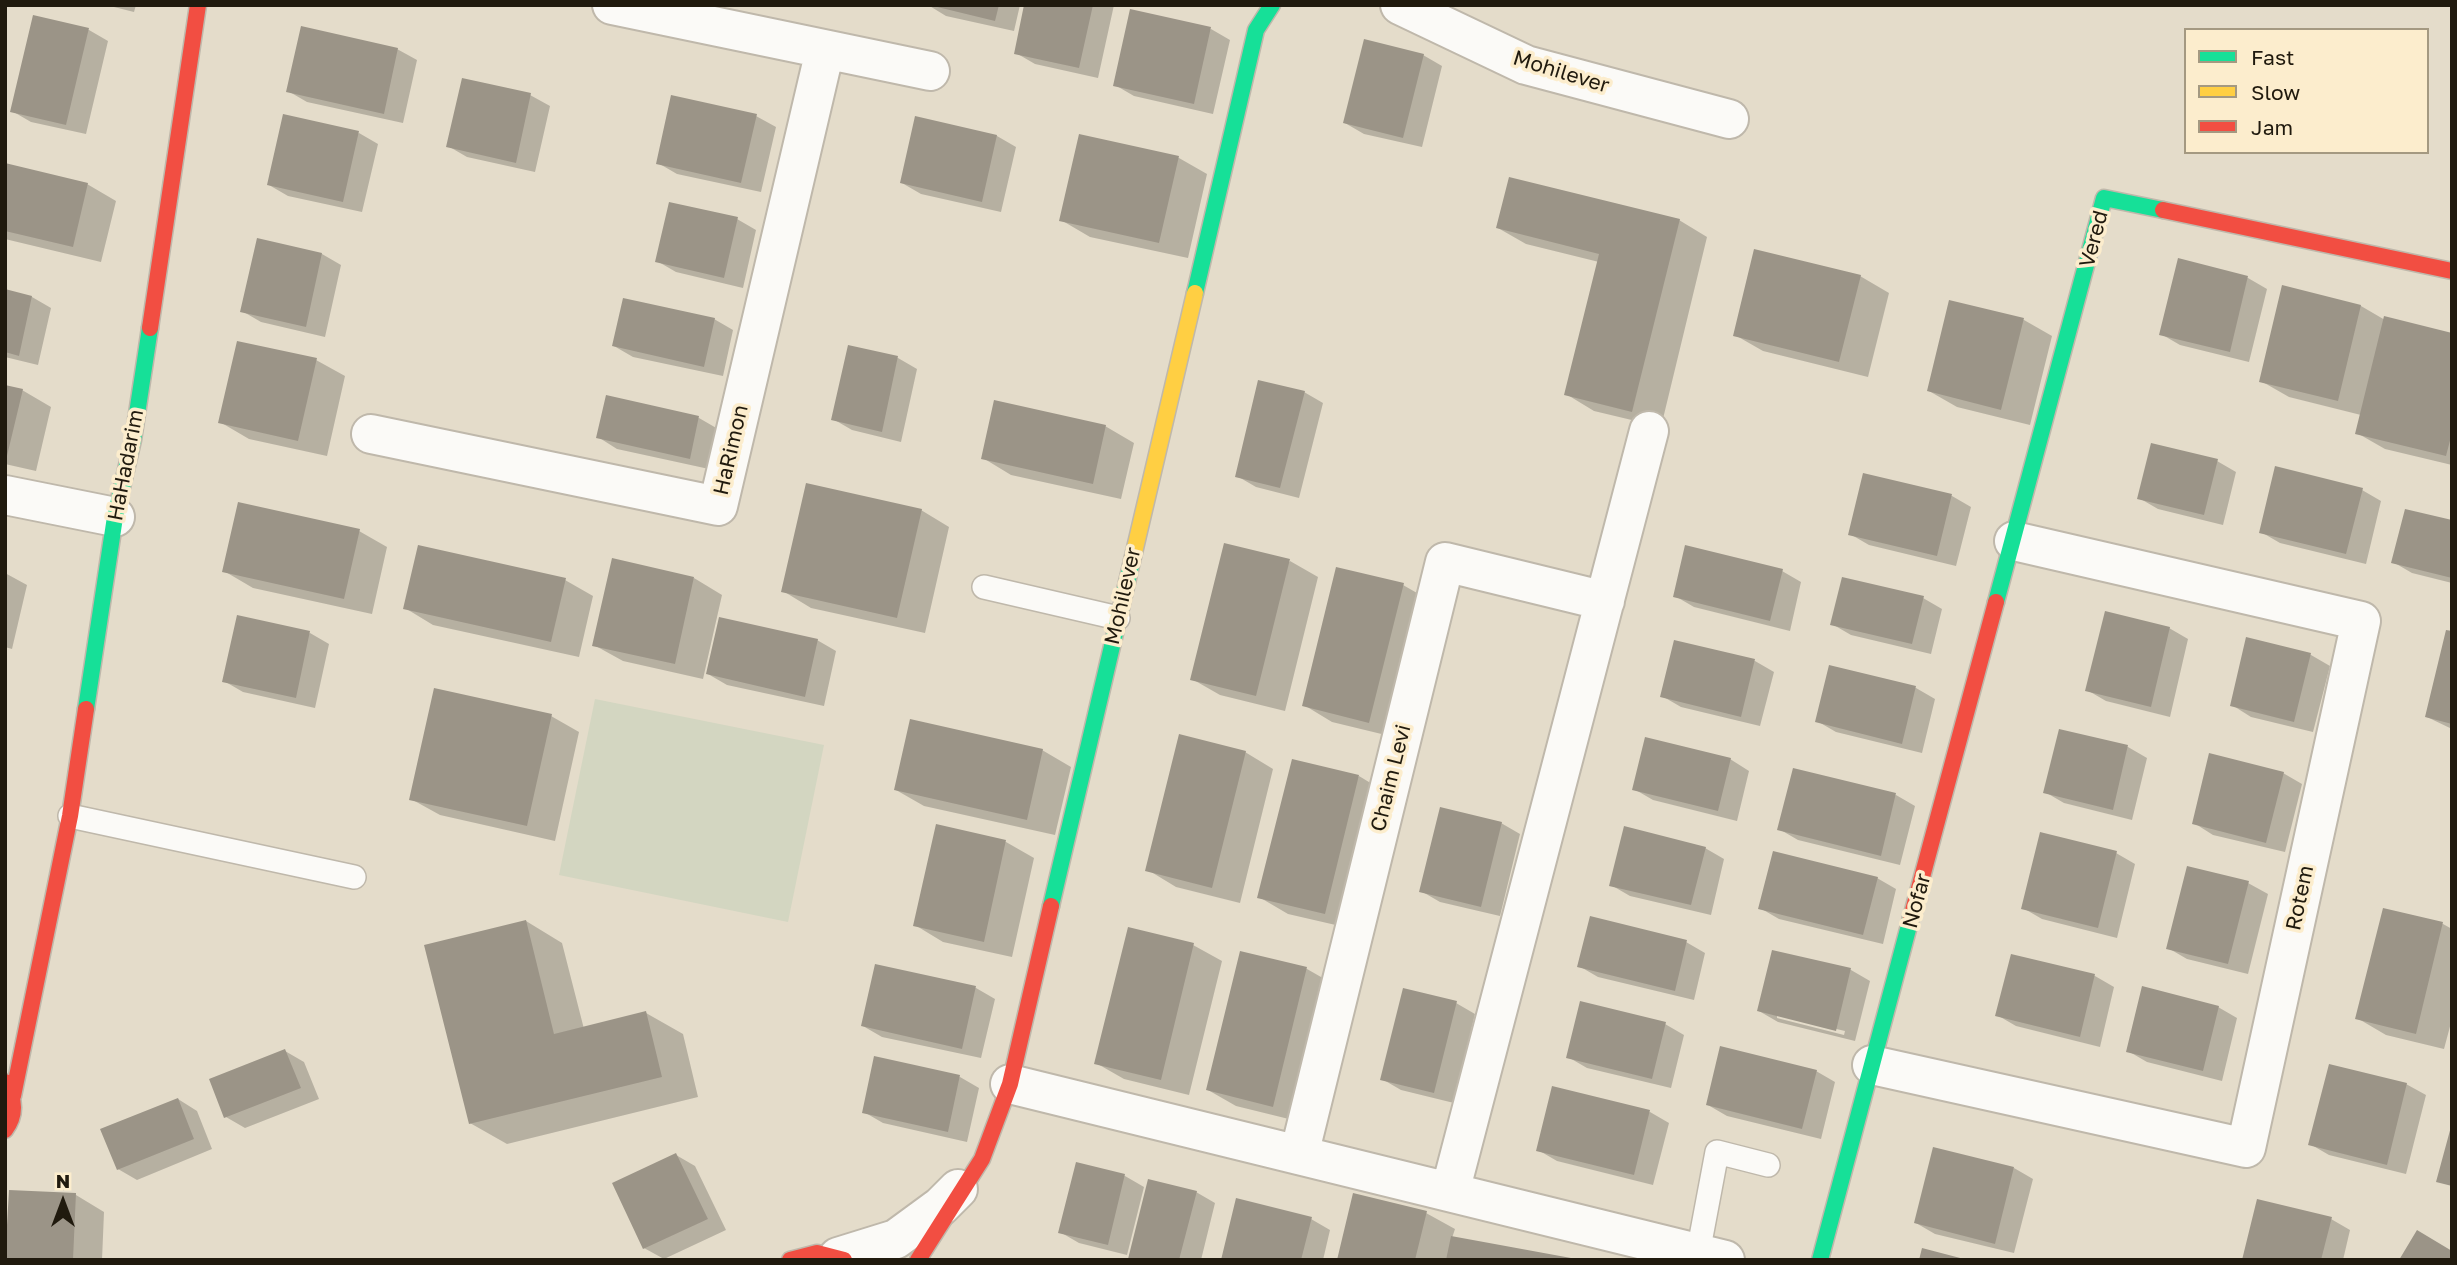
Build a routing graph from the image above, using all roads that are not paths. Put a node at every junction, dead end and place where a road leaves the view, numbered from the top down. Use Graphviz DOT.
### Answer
graph roads {
  1 [pos="198,5"];
  2 [pos="612,5"];
  3 [pos="1272,5"];
  4 [pos="1400,5"];
  5 [pos="825,50"];
  6 [pos="930,71"];
  7 [pos="1729,119"];
  8 [pos="2452,271"];
  9 [pos="1649,431"];
  10 [pos="371,435"];
  11 [pos="5,495"];
  12 [pos="115,517"];
  13 [pos="2014,541"];
  14 [pos="984,587"];
  15 [pos="1605,601"];
  16 [pos="1118,618"];
  17 [pos="70,816"];
  18 [pos="354,877"];
  19 [pos="47,923"];
  20 [pos="26,957"];
  21 [pos="1872,1065"];
  22 [pos="1010,1084"];
  23 [pos="9,1089"];
  24 [pos="5,1130"];
  25 [pos="1298,1155"];
  26 [pos="1768,1165"];
  27 [pos="965,1183"];
  28 [pos="1450,1192"];
  29 [pos="841,1258"];
  30 [pos="1716,1258"];
  31 [pos="790,1260"];
  32 [pos="918,1260"];
  33 [pos="1820,1260"];
  1 -- 12 [label="street, HaHadarim"];
  2 -- 5 [label="street"];
  3 -- 16 [label="street, Mohilever"];
  4 -- 7 [label="street, Mohilever"];
  5 -- 6 [label="street"];
  5 -- 10 [label="street, HaRimon"];
  8 -- 13 [label="street, Vered"];
  9 -- 15 [label="street"];
  11 -- 12 [label="street"];
  12 -- 17 [label="street, HaHadarim"];
  13 -- 21 [label="street, Nofar"];
  13 -- 21 [label="street, Rotem"];
  14 -- 16 [label="lane"];
  15 -- 25 [label="street, Chaim Levi"];
  15 -- 28 [label="street"];
  16 -- 22 [label="street, Mohilever"];
  17 -- 18 [label="lane"];
  17 -- 19 [label="street, HaHadarim"];
  19 -- 20 [label="street, HaHadarim"];
  19 -- 23 [label="street, HaHadarim"];
  21 -- 33 [label="street, Nofar"];
  22 -- 25 [label="street"];
  22 -- 27 [label="street, Mohilever"];
  23 -- 24 [label="street, HaHadarim"];
  25 -- 28 [label="street"];
  26 -- 30 [label="lane"];
  27 -- 29 [label="street, Mohilever"];
  27 -- 32 [label="street, Mohilever"];
  28 -- 30 [label="street"];
  29 -- 31 [label="street"];
}
